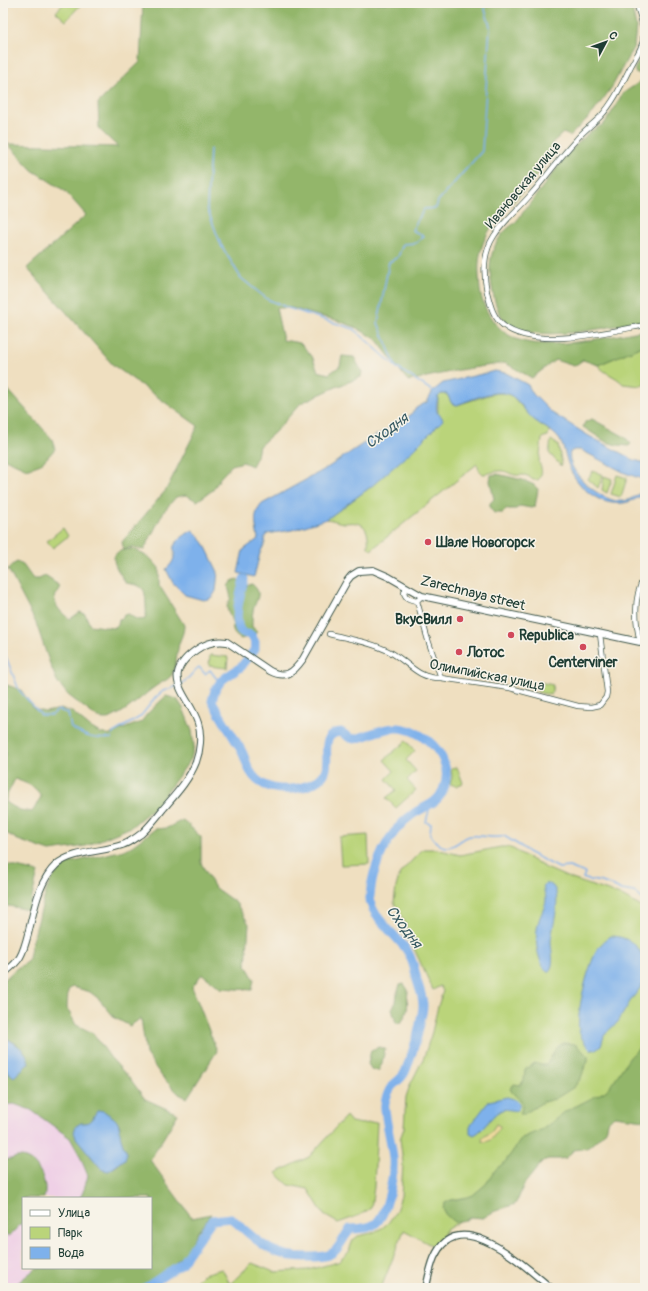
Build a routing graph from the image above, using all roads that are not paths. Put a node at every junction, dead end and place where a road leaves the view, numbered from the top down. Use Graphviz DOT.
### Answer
graph roads {
  1 [pos="636,3"];
  2 [pos="645,325"];
  3 [pos="645,576"];
  4 [pos="406,587"];
  5 [pos="422,596"];
  6 [pos="417,601"];
  7 [pos="329,634"];
  8 [pos="600,634"];
  9 [pos="642,643"];
  10 [pos="441,678"];
  11 [pos="3,974"];
  12 [pos="426,1288"];
  13 [pos="551,1288"];
  1 -- 2 [label="street, Ивановская улица"];
  3 -- 9 [label="street"];
  4 -- 5 [label="main road, Zarechnaya street"];
  4 -- 6 [label="street"];
  4 -- 11 [label="main road, Zarechnaya street"];
  5 -- 6 [label="street"];
  5 -- 8 [label="main road, Zarechnaya street"];
  6 -- 10 [label="street"];
  7 -- 10 [label="street, Олимпийская улица"];
  8 -- 9 [label="main road, Zarechnaya street"];
  8 -- 10 [label="street, Олимпийская улица"];
  12 -- 13 [label="street"];
}
